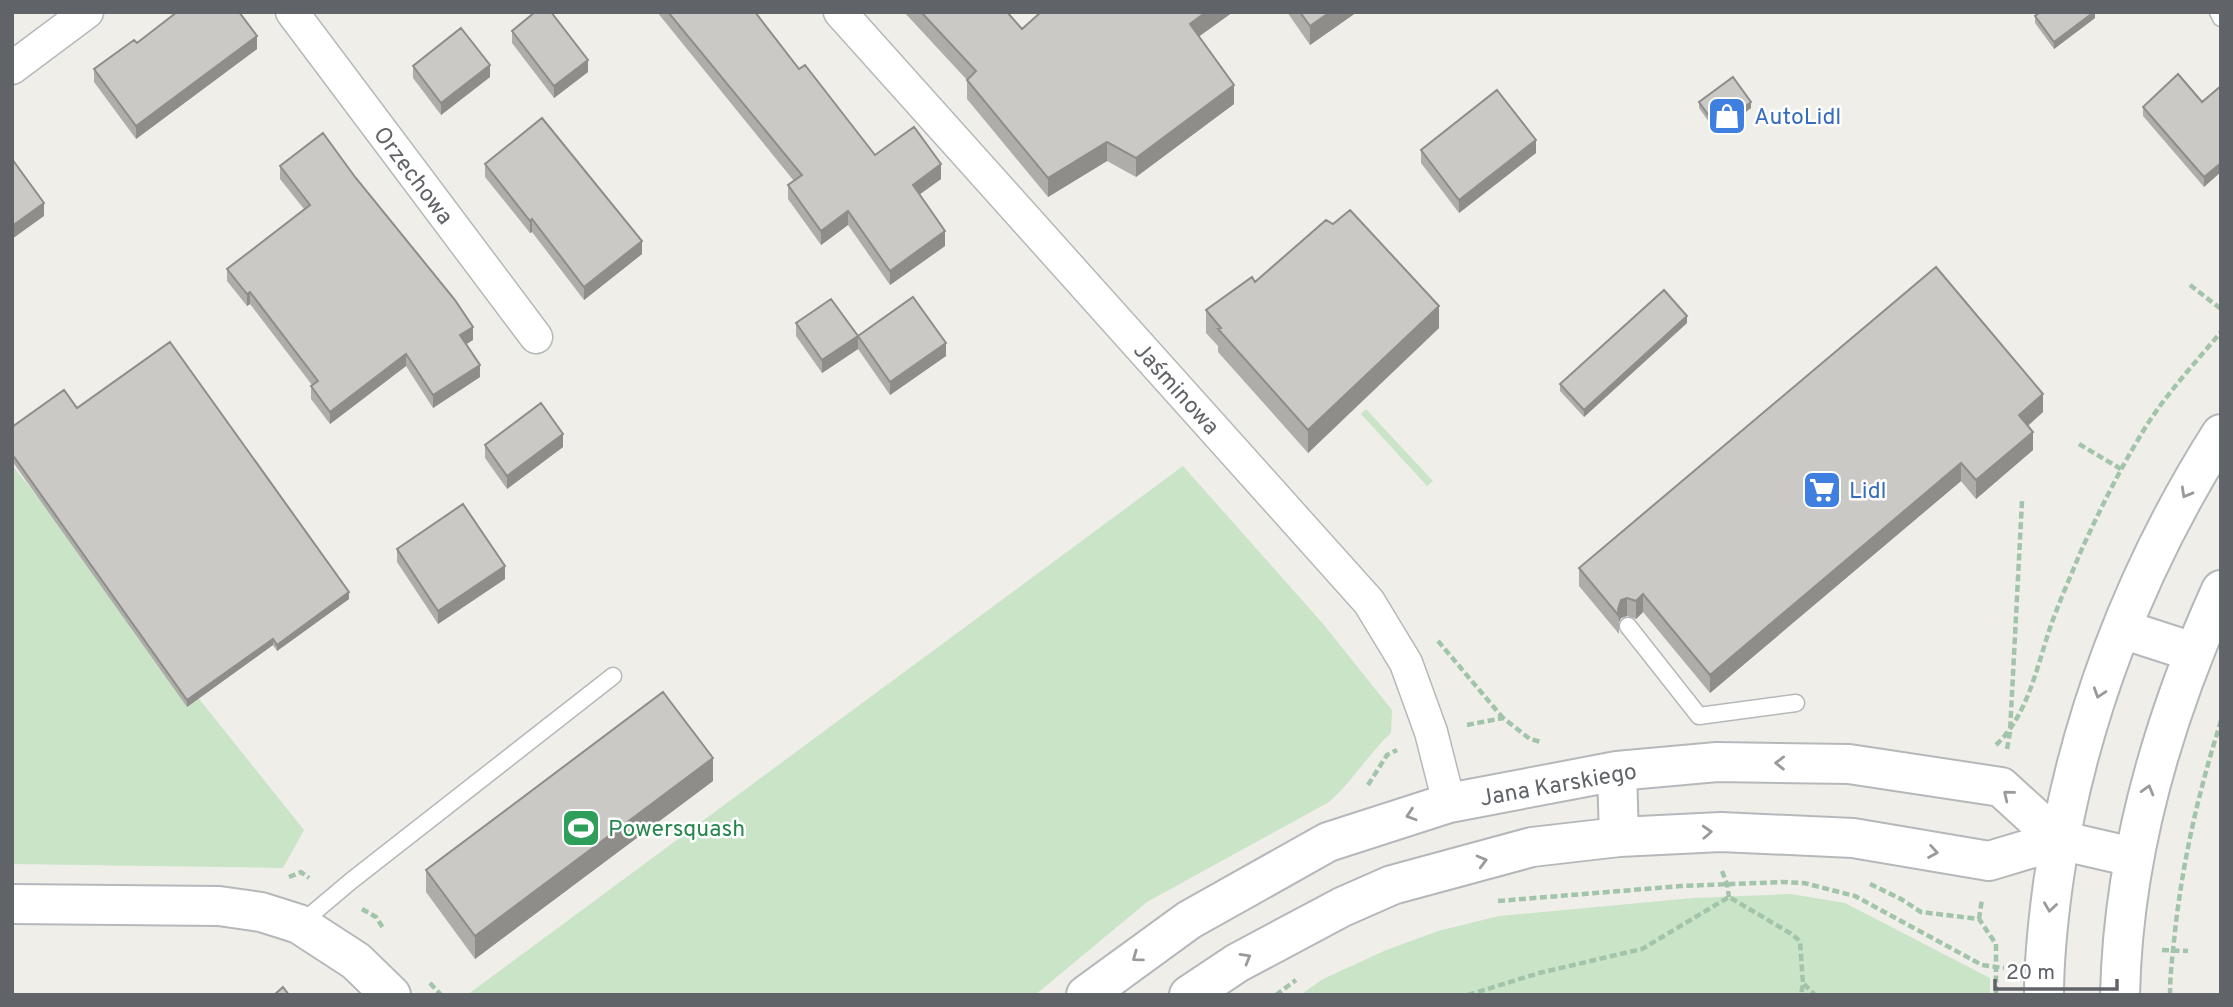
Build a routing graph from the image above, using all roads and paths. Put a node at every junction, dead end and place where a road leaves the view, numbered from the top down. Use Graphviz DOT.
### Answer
graph roads {
  1 [pos="87,12"];
  2 [pos="292,12"];
  3 [pos="840,12"];
  4 [pos="2218,12"];
  5 [pos="2221,18"];
  6 [pos="12,68"];
  7 [pos="2190,285"];
  8 [pos="2221,309"];
  9 [pos="2221,332"];
  10 [pos="536,337"];
  11 [pos="2221,434"];
  12 [pos="2079,444"];
  13 [pos="2121,469"];
  14 [pos="2022,500"];
  15 [pos="2221,590"];
  16 [pos="1628,626"];
  17 [pos="2122,629"];
  18 [pos="1431,634"];
  19 [pos="2193,652"];
  20 [pos="613,676"];
  21 [pos="1796,703"];
  22 [pos="1503,718"];
  23 [pos="2221,721"];
  24 [pos="1617,771"];
  25 [pos="1449,803"];
  26 [pos="1619,837"];
  27 [pos="2059,840"];
  28 [pos="2133,857"];
  29 [pos="1731,867"];
  30 [pos="1862,880"];
  31 [pos="1727,884"];
  32 [pos="1729,897"];
  33 [pos="1488,902"];
  34 [pos="12,904"];
  35 [pos="299,925"];
  36 [pos="1995,968"];
  37 [pos="1299,978"];
  38 [pos="2044,983"];
  39 [pos="1803,984"];
  40 [pos="391,995"];
  41 [pos="1086,995"];
  42 [pos="1189,995"];
  43 [pos="1276,995"];
  44 [pos="1468,995"];
  45 [pos="1801,995"];
  46 [pos="1815,995"];
  47 [pos="1996,995"];
  48 [pos="2120,995"];
  49 [pos="2170,995"];
  1 -- 6 [label="street"];
  2 -- 10 [label="street, Orzechowa"];
  3 -- 25 [label="street, Jaśminowa"];
  4 -- 5 [label="lane"];
  7 -- 8 [label="path"];
  9 -- 13 [label="path"];
  11 -- 17 [label="street, one-way"];
  12 -- 13 [label="path"];
  13 -- 14 [label="path"];
  15 -- 19 [label="street"];
  16 -- 21 [label="lane"];
  17 -- 19 [label="street"];
  17 -- 27 [label="street, one-way"];
  18 -- 22 [label="path"];
  28 -- 19 [label="street, one-way"];
  20 -- 35 [label="lane"];
  23 -- 49 [label="path"];
  24 -- 25 [label="street, Jana Karskiego"];
  24 -- 26 [label="street"];
  27 -- 24 [label="street, Jana Karskiego, one-way"];
  25 -- 41 [label="street, Jana Karskiego, one-way"];
  26 -- 27 [label="street, Jana Karskiego, one-way"];
  42 -- 26 [label="street, Jana Karskiego, one-way"];
  27 -- 28 [label="street, Jana Karskiego"];
  27 -- 38 [label="street, one-way"];
  28 -- 48 [label="street"];
  29 -- 31 [label="path"];
  30 -- 36 [label="path"];
  31 -- 32 [label="path"];
  31 -- 33 [label="path"];
  31 -- 36 [label="path"];
  32 -- 39 [label="path"];
  32 -- 44 [label="path"];
  34 -- 35 [label="street"];
  35 -- 40 [label="street"];
  36 -- 38 [label="path"];
  36 -- 47 [label="path"];
  37 -- 43 [label="path"];
  39 -- 45 [label="path"];
  39 -- 46 [label="path"];
}
